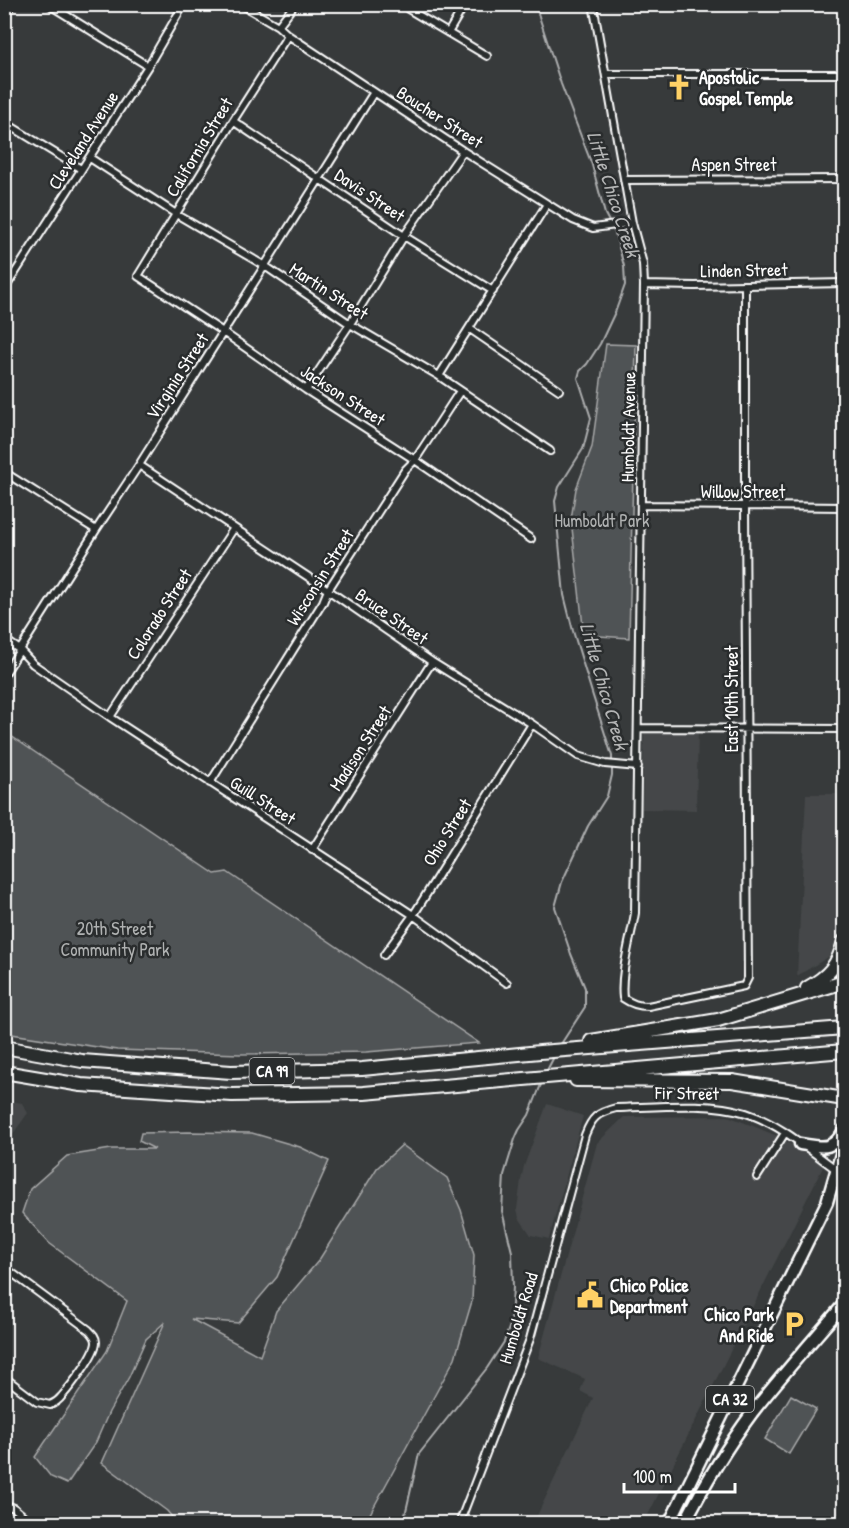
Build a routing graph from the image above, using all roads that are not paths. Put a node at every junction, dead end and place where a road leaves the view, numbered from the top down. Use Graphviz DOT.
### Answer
graph roads {
  1 [pos="12,4"];
  2 [pos="48,4"];
  3 [pos="184,4"];
  4 [pos="240,4"];
  5 [pos="295,4"];
  6 [pos="463,4"];
  7 [pos="593,4"];
  8 [pos="408,9"];
  9 [pos="4,17"];
  10 [pos="278,26"];
  11 [pos="448,33"];
  12 [pos="288,35"];
  13 [pos="487,56"];
  14 [pos="148,66"];
  15 [pos="844,74"];
  16 [pos="606,75"];
  17 [pos="374,92"];
  18 [pos="233,121"];
  19 [pos="4,122"];
  20 [pos="464,151"];
  21 [pos="90,158"];
  22 [pos="81,169"];
  23 [pos="320,179"];
  24 [pos="844,179"];
  25 [pos="624,180"];
  26 [pos="547,204"];
  27 [pos="176,214"];
  28 [pos="632,223"];
  29 [pos="405,236"];
  30 [pos="265,266"];
  31 [pos="138,276"];
  32 [pos="844,283"];
  33 [pos="645,285"];
  34 [pos="745,285"];
  35 [pos="4,290"];
  36 [pos="493,291"];
  37 [pos="350,324"];
  38 [pos="470,329"];
  39 [pos="223,332"];
  40 [pos="439,376"];
  41 [pos="306,390"];
  42 [pos="559,390"];
  43 [pos="460,391"];
  44 [pos="550,451"];
  45 [pos="415,460"];
  46 [pos="139,465"];
  47 [pos="5,474"];
  48 [pos="641,505"];
  49 [pos="745,506"];
  50 [pos="844,507"];
  51 [pos="234,528"];
  52 [pos="96,530"];
  53 [pos="531,539"];
  54 [pos="328,590"];
  55 [pos="4,639"];
  56 [pos="20,650"];
  57 [pos="432,662"];
  58 [pos="4,675"];
  59 [pos="110,717"];
  60 [pos="532,724"];
  61 [pos="639,728"];
  62 [pos="747,729"];
  63 [pos="844,729"];
  64 [pos="638,767"];
  65 [pos="210,783"];
  66 [pos="312,850"];
  67 [pos="413,915"];
  68 [pos="844,941"];
  69 [pos="384,954"];
  70 [pos="507,982"];
  71 [pos="844,982"];
  72 [pos="623,998"];
  73 [pos="762,1007"];
  74 [pos="844,1028"];
  75 [pos="576,1046"];
  76 [pos="4,1047"];
  77 [pos="844,1051"];
  78 [pos="4,1072"];
  79 [pos="563,1075"];
  80 [pos="844,1099"];
  81 [pos="594,1117"];
  82 [pos="844,1130"];
  83 [pos="785,1133"];
  84 [pos="800,1144"];
  85 [pos="844,1144"];
  86 [pos="837,1170"];
  87 [pos="757,1177"];
  88 [pos="4,1267"];
  89 [pos="844,1304"];
  90 [pos="4,1377"];
  91 [pos="4,1504"];
  92 [pos="33,1524"];
  93 [pos="459,1524"];
  94 [pos="669,1524"];
  95 [pos="684,1524"];
  1 -- 9 [label="street"];
  2 -- 14 [label="street"];
  3 -- 14 [label="street, Cleveland Avenue"];
  4 -- 10 [label="street, Boucher Street"];
  5 -- 10 [label="street"];
  6 -- 11 [label="street"];
  7 -- 16 [label="street, Humboldt Avenue"];
  8 -- 11 [label="street"];
  10 -- 12 [label="street, Boucher Street"];
  11 -- 13 [label="street"];
  12 -- 17 [label="street, Boucher Street"];
  12 -- 18 [label="street, California Street"];
  14 -- 21 [label="street, Cleveland Avenue"];
  15 -- 16 [label="street"];
  16 -- 25 [label="street, Humboldt Avenue"];
  17 -- 20 [label="street, Boucher Street"];
  17 -- 23 [label="street, Virginia Street"];
  18 -- 23 [label="street, Davis Street"];
  18 -- 27 [label="street, California Street"];
  19 -- 22 [label="street"];
  20 -- 26 [label="street, Boucher Street"];
  20 -- 29 [label="street"];
  21 -- 22 [label="street, Cleveland Avenue"];
  21 -- 27 [label="street, Martin Street"];
  22 -- 35 [label="street, Cleveland Avenue"];
  23 -- 29 [label="street, Davis Street"];
  23 -- 30 [label="street, Virginia Street"];
  24 -- 25 [label="street, Aspen Street"];
  25 -- 28 [label="street, Humboldt Avenue"];
  26 -- 28 [label="street, Boucher Street"];
  26 -- 36 [label="street"];
  27 -- 30 [label="street, Martin Street"];
  27 -- 31 [label="street, California Street"];
  28 -- 33 [label="street, Humboldt Avenue"];
  29 -- 36 [label="street, Davis Street"];
  29 -- 37 [label="street"];
  30 -- 37 [label="street, Martin Street"];
  30 -- 39 [label="street, Virginia Street"];
  31 -- 39 [label="street, Jackson Street"];
  32 -- 34 [label="street, Linden Street"];
  33 -- 34 [label="street, Linden Street"];
  33 -- 48 [label="street, Humboldt Avenue"];
  34 -- 49 [label="street, East 10th Street"];
  36 -- 38 [label="street"];
  37 -- 40 [label="street, Martin Street"];
  37 -- 41 [label="street"];
  38 -- 40 [label="street"];
  38 -- 42 [label="street"];
  39 -- 41 [label="street, Jackson Street"];
  39 -- 46 [label="street, Virginia Street"];
  40 -- 43 [label="street, Martin Street"];
  41 -- 45 [label="street, Jackson Street"];
  43 -- 44 [label="street, Martin Street"];
  43 -- 45 [label="street, Wisconsin Street"];
  45 -- 53 [label="street, Jackson Street"];
  45 -- 54 [label="street, Wisconsin Street"];
  46 -- 51 [label="street, Bruce Street"];
  46 -- 52 [label="street, Virginia Street"];
  47 -- 52 [label="street"];
  48 -- 49 [label="street, Willow Street"];
  48 -- 61 [label="street, Humboldt Avenue"];
  49 -- 50 [label="street, Willow Street"];
  49 -- 62 [label="street, East 10th Street"];
  51 -- 54 [label="street, Bruce Street"];
  51 -- 59 [label="street, Colorado Street"];
  52 -- 56 [label="street, Virginia Street"];
  54 -- 57 [label="street, Bruce Street"];
  54 -- 65 [label="street, Wisconsin Street"];
  55 -- 56 [label="street, Guill Street"];
  56 -- 58 [label="street, Virginia Street"];
  56 -- 59 [label="street, Guill Street"];
  57 -- 60 [label="street, Bruce Street"];
  57 -- 66 [label="street, Madison Street"];
  59 -- 65 [label="street, Guill Street"];
  60 -- 64 [label="street, Bruce Street"];
  60 -- 67 [label="street, Ohio Street"];
  61 -- 62 [label="street"];
  61 -- 64 [label="street, Humboldt Avenue"];
  62 -- 63 [label="street"];
  62 -- 72 [label="street, East 10th Street"];
  64 -- 72 [label="street, Humboldt Avenue"];
  65 -- 66 [label="street, Guill Street"];
  66 -- 67 [label="street, Guill Street"];
  67 -- 69 [label="street, Ohio Street"];
  67 -- 70 [label="street, Guill Street"];
  68 -- 73 [label="highway"];
  71 -- 73 [label="highway"];
  73 -- 75 [label="highway"];
  74 -- 75 [label="highway, CA 99"];
  75 -- 76 [label="highway, CA 99"];
  77 -- 79 [label="highway, CA 99"];
  78 -- 79 [label="highway, CA 99"];
  79 -- 80 [label="highway"];
  81 -- 83 [label="street, Fir Street"];
  81 -- 93 [label="street, Humboldt Road"];
  82 -- 84 [label="main road"];
  83 -- 84 [label="street, Fir Street"];
  83 -- 87 [label="street"];
  84 -- 86 [label="street, Fir Street"];
  85 -- 86 [label="main road, CA 32"];
  86 -- 94 [label="main road, CA 32"];
  88 -- 90 [label="street"];
  89 -- 95 [label="main road, CA 32"];
  91 -- 92 [label="street"];
}
